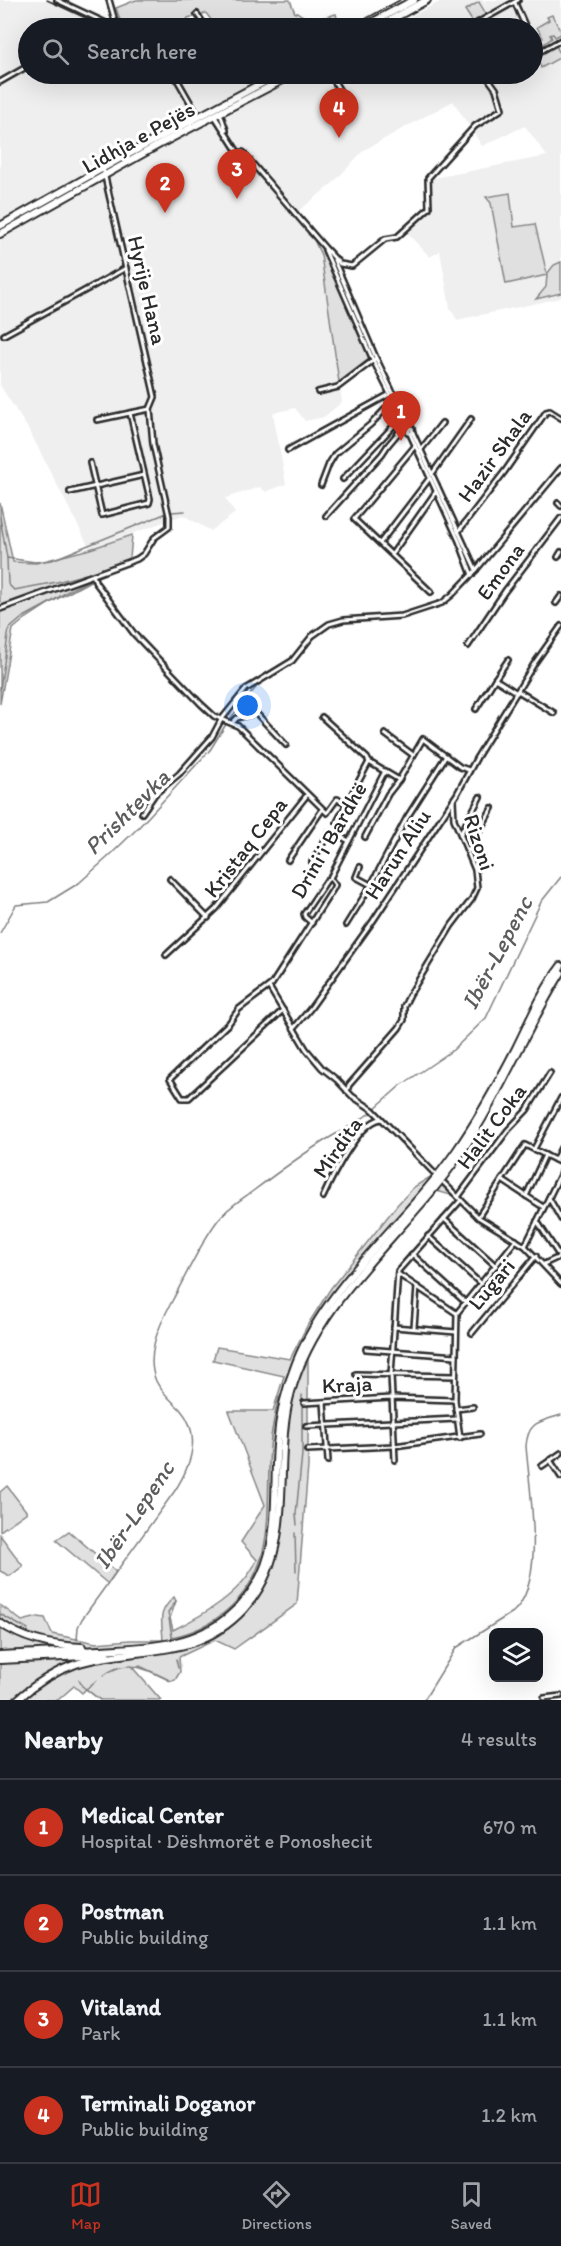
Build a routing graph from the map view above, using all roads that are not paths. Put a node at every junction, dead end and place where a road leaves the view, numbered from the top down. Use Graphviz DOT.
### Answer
graph roads {
  1 [pos="57,0"];
  2 [pos="109,0"];
  3 [pos="414,0"];
  4 [pos="427,0"];
  5 [pos="516,1"];
  6 [pos="197,14"];
  7 [pos="96,18"];
  8 [pos="114,18"];
  9 [pos="200,18"];
  10 [pos="381,18"];
  11 [pos="394,18"];
  12 [pos="486,18"];
  13 [pos="522,18"];
  14 [pos="561,40"];
  15 [pos="543,50"];
  16 [pos="18,72"];
  17 [pos="0,82"];
  18 [pos="180,84"];
  19 [pos="262,84"];
  20 [pos="273,84"];
  21 [pos="336,84"];
  22 [pos="492,84"];
  23 [pos="345,100"];
  24 [pos="215,111"];
  25 [pos="198,116"];
  26 [pos="104,171"];
  27 [pos="0,226"];
  28 [pos="0,234"];
  29 [pos="325,249"];
  30 [pos="333,257"];
  31 [pos="126,268"];
  32 [pos="4,335"];
  33 [pos="375,359"];
  34 [pos="318,392"];
  35 [pos="390,394"];
  36 [pos="393,401"];
  37 [pos="150,409"];
  38 [pos="130,413"];
  39 [pos="402,417"];
  40 [pos="561,418"];
  41 [pos="471,419"];
  42 [pos="97,420"];
  43 [pos="442,423"];
  44 [pos="405,425"];
  45 [pos="410,431"];
  46 [pos="415,446"];
  47 [pos="288,450"];
  48 [pos="419,452"];
  49 [pos="90,463"];
  50 [pos="561,468"];
  51 [pos="144,475"];
  52 [pos="430,477"];
  53 [pos="343,479"];
  54 [pos="321,485"];
  55 [pos="96,486"];
  56 [pos="437,491"];
  57 [pos="70,492"];
  58 [pos="326,516"];
  59 [pos="561,518"];
  60 [pos="458,532"];
  61 [pos="381,543"];
  62 [pos="462,546"];
  63 [pos="561,552"];
  64 [pos="392,554"];
  65 [pos="558,557"];
  66 [pos="476,570"];
  67 [pos="93,575"];
  68 [pos="472,575"];
  69 [pos="431,592"];
  70 [pos="561,596"];
  71 [pos="556,603"];
  72 [pos="0,609"];
  73 [pos="561,626"];
  74 [pos="468,646"];
  75 [pos="508,660"];
  76 [pos="495,679"];
  77 [pos="518,692"];
  78 [pos="476,709"];
  79 [pos="554,712"];
  80 [pos="322,717"];
  81 [pos="227,722"];
  82 [pos="385,734"];
  83 [pos="286,745"];
  84 [pos="413,754"];
  85 [pos="446,756"];
  86 [pos="369,762"];
  87 [pos="469,770"];
  88 [pos="385,771"];
  89 [pos="399,780"];
  90 [pos="307,795"];
  91 [pos="480,797"];
  92 [pos="453,800"];
  93 [pos="347,803"];
  94 [pos="492,808"];
  95 [pos="322,810"];
  96 [pos="142,813"];
  97 [pos="337,822"];
  98 [pos="461,832"];
  99 [pos="365,837"];
  100 [pos="349,842"];
  101 [pos="469,849"];
  102 [pos="288,860"];
  103 [pos="312,862"];
  104 [pos="360,867"];
  105 [pos="330,878"];
  106 [pos="170,879"];
  107 [pos="371,885"];
  108 [pos="207,918"];
  109 [pos="312,923"];
  110 [pos="346,925"];
  111 [pos="166,955"];
  112 [pos="561,966"];
  113 [pos="561,973"];
  114 [pos="269,987"];
  115 [pos="283,1010"];
  116 [pos="294,1028"];
  117 [pos="550,1073"];
  118 [pos="347,1091"];
  119 [pos="561,1098"];
  120 [pos="381,1119"];
  121 [pos="561,1148"];
  122 [pos="534,1149"];
  123 [pos="544,1155"];
  124 [pos="555,1160"];
  125 [pos="561,1163"];
  126 [pos="561,1173"];
  127 [pos="435,1174"];
  128 [pos="502,1180"];
  129 [pos="444,1184"];
  130 [pos="526,1196"];
  131 [pos="323,1197"];
  132 [pos="549,1198"];
  133 [pos="459,1199"];
  134 [pos="543,1208"];
  135 [pos="478,1217"];
  136 [pos="444,1219"];
  137 [pos="561,1219"];
  138 [pos="537,1221"];
  139 [pos="428,1236"];
  140 [pos="516,1240"];
  141 [pos="525,1246"];
  142 [pos="412,1254"];
  143 [pos="536,1256"];
  144 [pos="560,1257"];
  145 [pos="544,1264"];
  146 [pos="497,1266"];
  147 [pos="398,1274"];
  148 [pos="481,1284"];
  149 [pos="561,1284"];
  150 [pos="417,1287"];
  151 [pos="465,1302"];
  152 [pos="457,1313"];
  153 [pos="394,1327"];
  154 [pos="414,1328"];
  155 [pos="456,1332"];
  156 [pos="472,1333"];
  157 [pos="366,1349"];
  158 [pos="392,1351"];
  159 [pos="456,1356"];
  160 [pos="356,1374"];
  161 [pos="391,1375"];
  162 [pos="455,1376"];
  163 [pos="391,1398"];
  164 [pos="455,1400"];
  165 [pos="324,1402"];
  166 [pos="304,1403"];
  167 [pos="473,1407"];
  168 [pos="456,1409"];
  169 [pos="458,1419"];
  170 [pos="393,1422"];
  171 [pos="326,1425"];
  172 [pos="306,1426"];
  173 [pos="480,1434"];
  174 [pos="460,1438"];
  175 [pos="394,1446"];
  176 [pos="327,1449"];
  177 [pos="308,1450"];
  178 [pos="561,1453"];
  179 [pos="395,1460"];
  180 [pos="550,1460"];
  181 [pos="328,1461"];
  182 [pos="542,1466"];
  183 [pos="561,1477"];
  184 [pos="0,1623"];
  185 [pos="121,1648"];
  186 [pos="150,1652"];
  187 [pos="0,1655"];
  188 [pos="0,1660"];
  189 [pos="561,1696"];
  190 [pos="544,1698"];
  191 [pos="17,1700"];
  1 -- 7 [label="street"];
  2 -- 8 [label="street"];
  3 -- 10 [label="highway"];
  4 -- 11 [label="highway"];
  5 -- 12 [label="street"];
  5 -- 13 [label="street"];
  6 -- 9 [label="street"];
  14 -- 15 [label="street"];
  16 -- 17 [label="street"];
  18 -- 25 [label="street"];
  19 -- 24 [label="highway, Lidhja e Pejës"];
  20 -- 24 [label="highway, Lidhja e Pejës"];
  21 -- 23 [label="street"];
  22 -- 30 [label="street"];
  24 -- 25 [label="highway, Lidhja e Pejës"];
  24 -- 26 [label="highway, Lidhja e Pejës"];
  24 -- 29 [label="street"];
  25 -- 26 [label="highway, Lidhja e Pejës"];
  26 -- 27 [label="highway, Lidhja e Pejës"];
  26 -- 28 [label="highway, Lidhja e Pejës"];
  26 -- 31 [label="street, Hyrije Hana"];
  29 -- 30 [label="street"];
  29 -- 33 [label="street"];
  30 -- 33 [label="street"];
  31 -- 32 [label="street"];
  31 -- 37 [label="street, Hyrije Hana"];
  33 -- 34 [label="street"];
  33 -- 35 [label="street"];
  33 -- 45 [label="street"];
  35 -- 36 [label="street"];
  35 -- 47 [label="street"];
  36 -- 39 [label="street"];
  36 -- 54 [label="street"];
  37 -- 38 [label="street"];
  37 -- 67 [label="street, Hyrije Hana"];
  38 -- 42 [label="street"];
  38 -- 51 [label="street"];
  39 -- 44 [label="street"];
  39 -- 53 [label="street"];
  40 -- 60 [label="street, Hazir Shala"];
  41 -- 52 [label="street"];
  43 -- 48 [label="street"];
  44 -- 45 [label="street"];
  44 -- 58 [label="street"];
  45 -- 46 [label="street"];
  45 -- 48 [label="street"];
  46 -- 48 [label="street"];
  46 -- 61 [label="street"];
  48 -- 52 [label="street"];
  49 -- 55 [label="street"];
  50 -- 66 [label="street"];
  51 -- 55 [label="street"];
  51 -- 55 [label="street"];
  52 -- 56 [label="street"];
  52 -- 61 [label="street"];
  55 -- 57 [label="street"];
  56 -- 60 [label="street"];
  56 -- 62 [label="street"];
  56 -- 64 [label="street"];
  59 -- 74 [label="street, Emona"];
  60 -- 62 [label="street"];
  61 -- 64 [label="street"];
  62 -- 66 [label="street"];
  62 -- 68 [label="street"];
  63 -- 65 [label="street"];
  64 -- 69 [label="street"];
  66 -- 68 [label="street"];
  67 -- 72 [label="street"];
  67 -- 81 [label="street"];
  68 -- 81 [label="street"];
  70 -- 71 [label="street"];
  73 -- 77 [label="street, Harun Aliu"];
  75 -- 76 [label="street"];
  76 -- 77 [label="street"];
  76 -- 78 [label="street"];
  77 -- 79 [label="street"];
  77 -- 87 [label="street, Harun Aliu"];
  80 -- 86 [label="street"];
  81 -- 83 [label="street"];
  81 -- 90 [label="street"];
  81 -- 96 [label="street"];
  82 -- 84 [label="street"];
  84 -- 85 [label="street"];
  84 -- 89 [label="street"];
  85 -- 87 [label="street"];
  85 -- 107 [label="street"];
  86 -- 88 [label="street"];
  86 -- 93 [label="street"];
  87 -- 92 [label="street, Harun Aliu"];
  88 -- 89 [label="street"];
  88 -- 100 [label="street, Drini i Bardhë"];
  89 -- 99 [label="street"];
  90 -- 95 [label="street"];
  90 -- 108 [label="street, Kristaq Cepa"];
  91 -- 98 [label="street"];
  92 -- 98 [label="street, Rizoni"];
  92 -- 116 [label="street, Harun Aliu"];
  93 -- 95 [label="street"];
  93 -- 97 [label="street"];
  94 -- 101 [label="street"];
  95 -- 102 [label="street"];
  98 -- 101 [label="street, Rizoni"];
  100 -- 103 [label="street"];
  100 -- 105 [label="street, Drini i Bardhë"];
  101 -- 118 [label="street, Rizoni"];
  104 -- 107 [label="street"];
  105 -- 109 [label="street"];
  105 -- 109 [label="street, Drini i Bardhë"];
  106 -- 108 [label="street, Kristaq Cepa"];
  107 -- 110 [label="street"];
  108 -- 111 [label="street, Kristaq Cepa"];
  109 -- 114 [label="street"];
  112 -- 185 [label="highway"];
  113 -- 186 [label="highway"];
  114 -- 115 [label="street"];
  114 -- 115 [label="street"];
  115 -- 116 [label="street"];
  116 -- 118 [label="street"];
  117 -- 133 [label="street, Halit Coka"];
  118 -- 120 [label="street"];
  119 -- 122 [label="street"];
  120 -- 127 [label="street"];
  120 -- 131 [label="street, Mirdita"];
  121 -- 124 [label="street"];
  122 -- 123 [label="street"];
  122 -- 128 [label="street"];
  123 -- 124 [label="street"];
  123 -- 130 [label="street"];
  124 -- 125 [label="street"];
  126 -- 132 [label="street"];
  128 -- 130 [label="street"];
  128 -- 135 [label="street"];
  129 -- 133 [label="street"];
  130 -- 134 [label="street"];
  132 -- 134 [label="street"];
  132 -- 137 [label="street"];
  133 -- 135 [label="street"];
  133 -- 136 [label="street, Halit Coka"];
  134 -- 138 [label="street"];
  135 -- 140 [label="street"];
  136 -- 139 [label="street, Halit Coka"];
  136 -- 146 [label="street"];
  138 -- 141 [label="street"];
  138 -- 144 [label="street"];
  139 -- 142 [label="street, Halit Coka"];
  139 -- 148 [label="street"];
  140 -- 141 [label="street"];
  140 -- 146 [label="street"];
  141 -- 143 [label="street"];
  142 -- 147 [label="street, Halit Coka"];
  142 -- 151 [label="street"];
  143 -- 145 [label="street"];
  143 -- 156 [label="street, Lugari"];
  144 -- 145 [label="street"];
  145 -- 149 [label="street"];
  146 -- 148 [label="street"];
  147 -- 150 [label="street"];
  147 -- 153 [label="street"];
  148 -- 151 [label="street"];
  150 -- 152 [label="street"];
  150 -- 154 [label="street"];
  151 -- 152 [label="street"];
  152 -- 155 [label="street"];
  153 -- 154 [label="street"];
  153 -- 158 [label="street"];
  154 -- 155 [label="street"];
  155 -- 159 [label="street"];
  157 -- 158 [label="street"];
  158 -- 159 [label="street"];
  158 -- 161 [label="street"];
  159 -- 162 [label="street"];
  160 -- 161 [label="street"];
  161 -- 162 [label="street"];
  161 -- 163 [label="street"];
  162 -- 164 [label="street"];
  163 -- 164 [label="street, Kraja"];
  163 -- 165 [label="street, Kraja"];
  163 -- 170 [label="street"];
  164 -- 168 [label="street"];
  165 -- 166 [label="street, Kraja"];
  165 -- 171 [label="street"];
  167 -- 168 [label="street"];
  168 -- 169 [label="street"];
  169 -- 170 [label="street"];
  169 -- 174 [label="street"];
  170 -- 171 [label="street"];
  170 -- 175 [label="street"];
  171 -- 172 [label="street"];
  171 -- 176 [label="street"];
  173 -- 174 [label="street"];
  174 -- 175 [label="street"];
  175 -- 176 [label="street"];
  175 -- 179 [label="street"];
  176 -- 177 [label="street"];
  176 -- 181 [label="street"];
  178 -- 180 [label="street"];
  180 -- 182 [label="street"];
  180 -- 183 [label="street"];
  184 -- 185 [label="highway"];
  185 -- 187 [label="highway"];
  186 -- 188 [label="highway"];
  186 -- 191 [label="highway"];
  189 -- 190 [label="street"];
}
